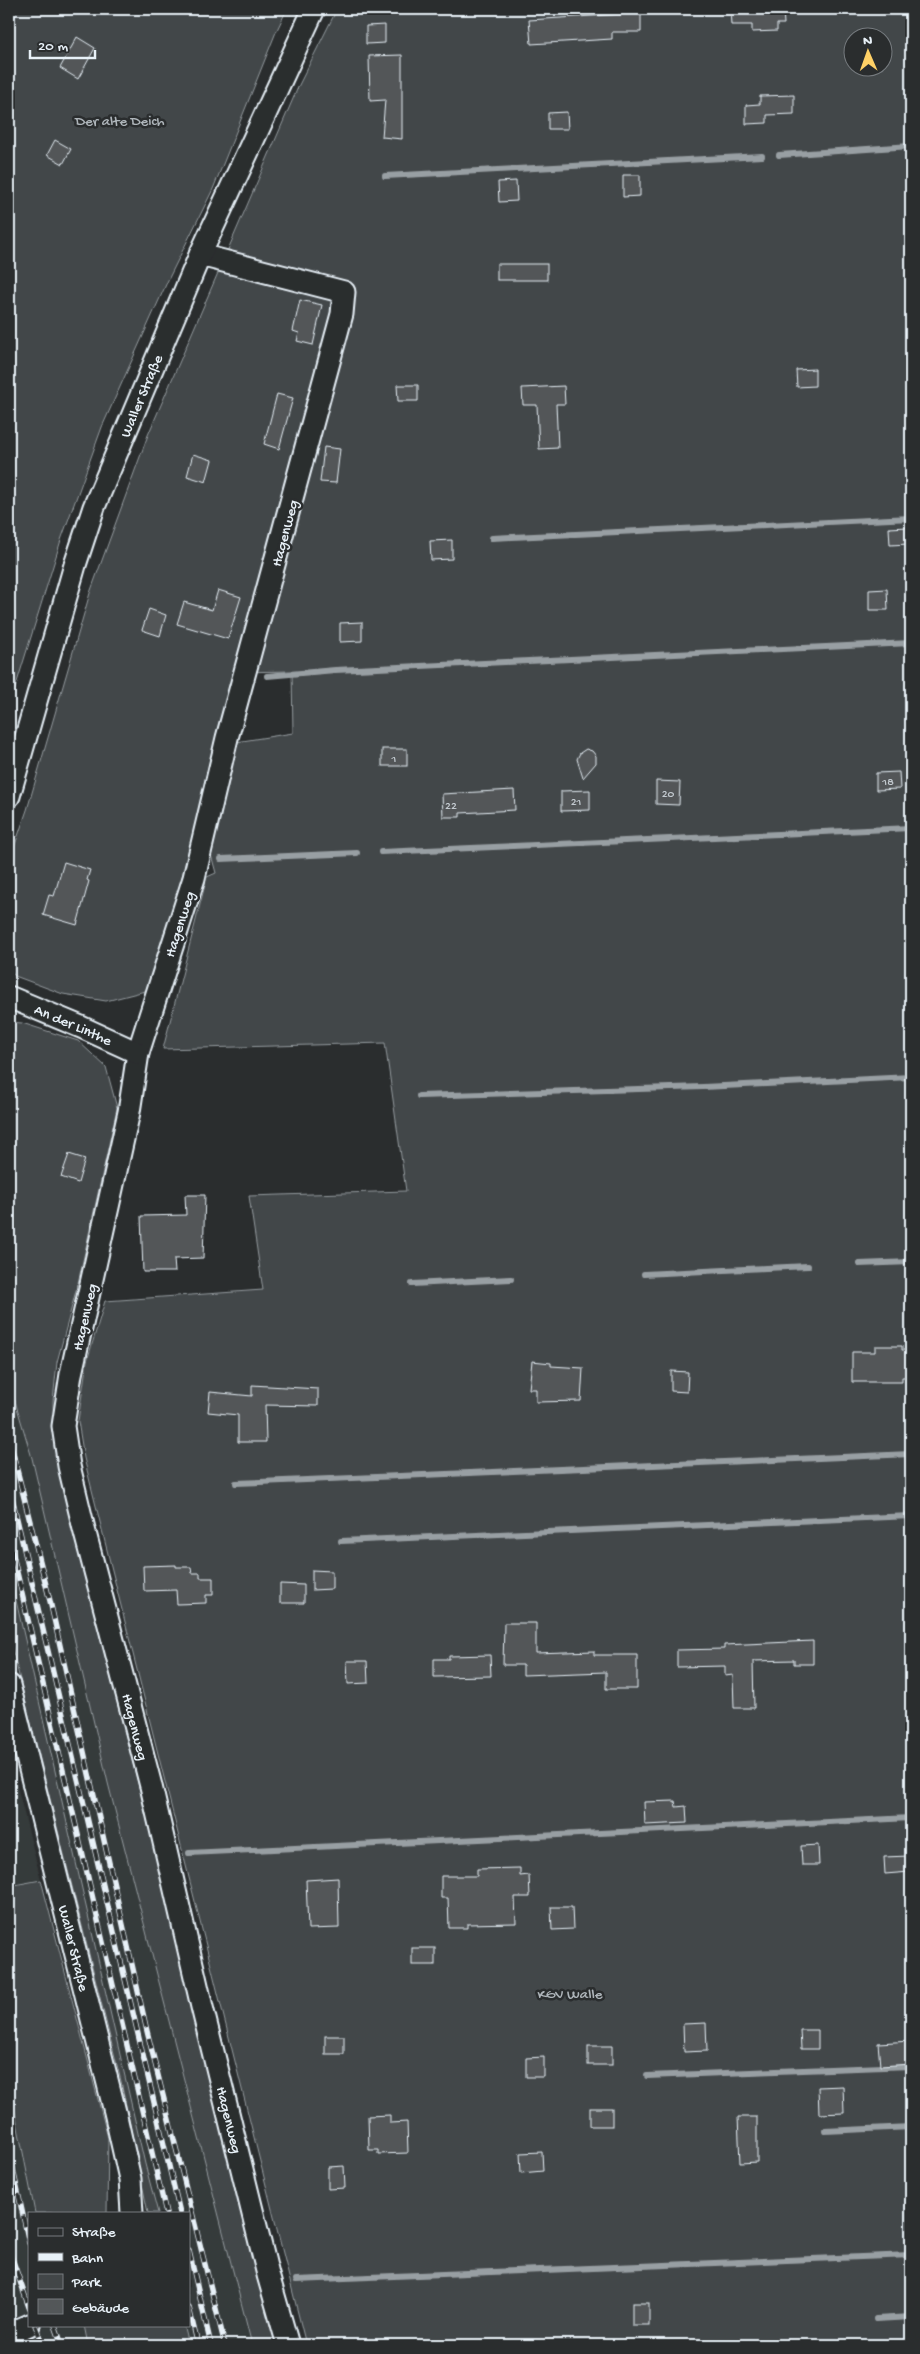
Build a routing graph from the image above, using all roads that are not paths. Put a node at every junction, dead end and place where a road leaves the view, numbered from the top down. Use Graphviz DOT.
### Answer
graph roads {
  1 [pos="314,9"];
  2 [pos="200,255"];
  3 [pos="9,794"];
  4 [pos="9,997"];
  5 [pos="138,1053"];
  6 [pos="9,1685"];
  7 [pos="132,2212"];
  8 [pos="28,2325"];
  9 [pos="9,2334"];
  10 [pos="288,2345"];
  1 -- 2 [label="street, Waller Straße"];
  2 -- 3 [label="street, Waller Straße"];
  2 -- 5 [label="street, Hagenweg"];
  4 -- 5 [label="street, An der Linthe"];
  5 -- 10 [label="street, Hagenweg"];
  6 -- 7 [label="street, Waller Straße"];
  8 -- 9 [label="street"];
}
